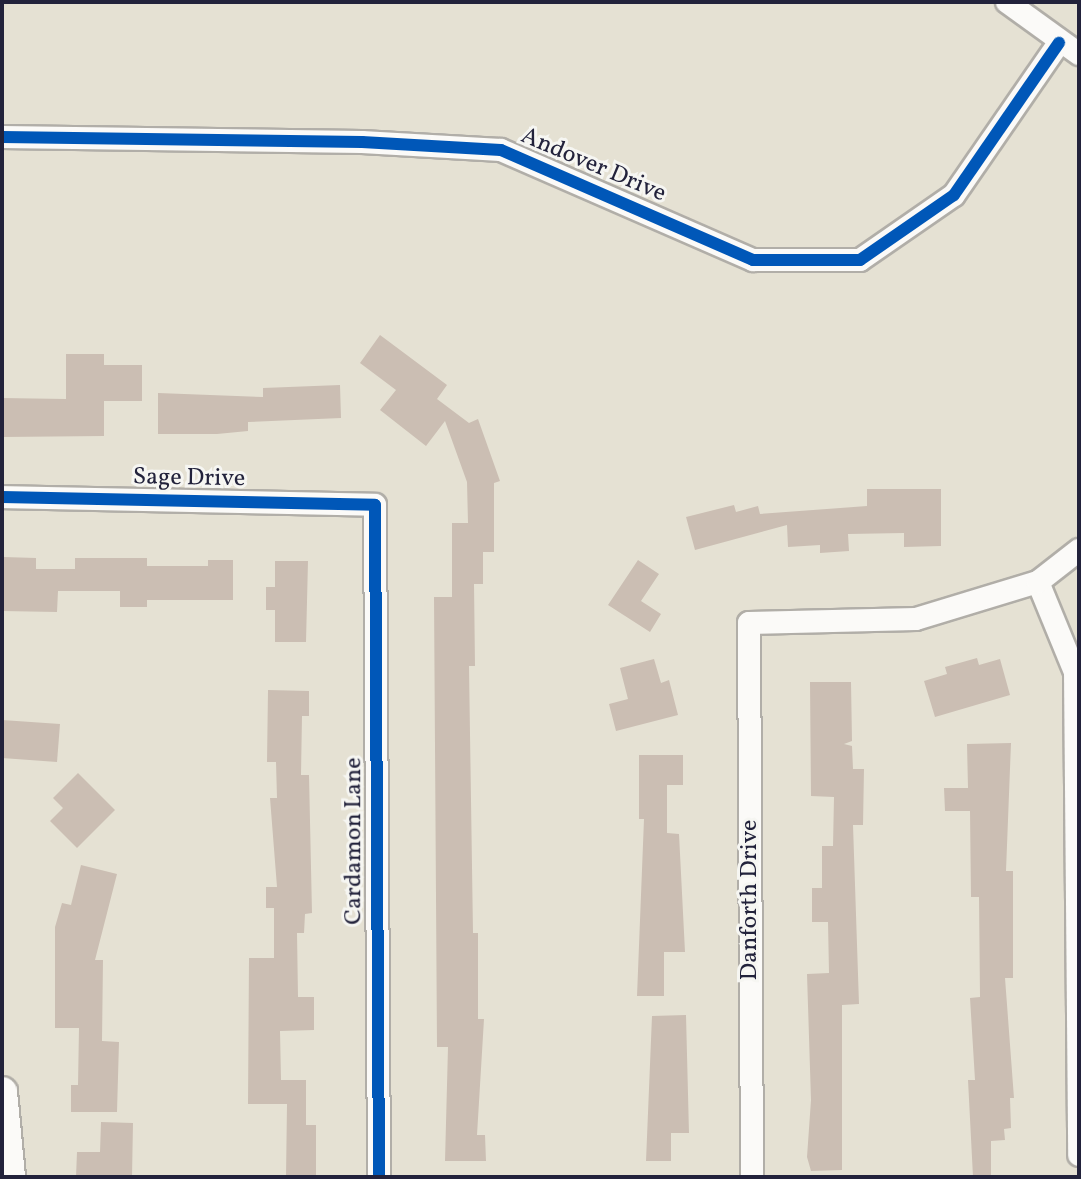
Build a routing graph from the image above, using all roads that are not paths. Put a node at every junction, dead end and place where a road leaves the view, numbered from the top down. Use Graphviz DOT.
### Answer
graph roads {
  1 [pos="1007,2"];
  2 [pos="1059,43"];
  3 [pos="1079,54"];
  4 [pos="2,137"];
  5 [pos="2,497"];
  6 [pos="375,505"];
  7 [pos="1079,550"];
  8 [pos="1038,582"];
  9 [pos="2,1092"];
  10 [pos="1079,1155"];
  11 [pos="10,1177"];
  12 [pos="379,1177"];
  13 [pos="752,1177"];
  1 -- 2 [label="street"];
  2 -- 3 [label="street"];
  2 -- 4 [label="street, Andover Drive"];
  5 -- 6 [label="street, Sage Drive"];
  6 -- 12 [label="street, Cardamon Lane"];
  7 -- 8 [label="street"];
  8 -- 10 [label="street"];
  8 -- 13 [label="street, Danforth Drive"];
  9 -- 11 [label="street"];
}
